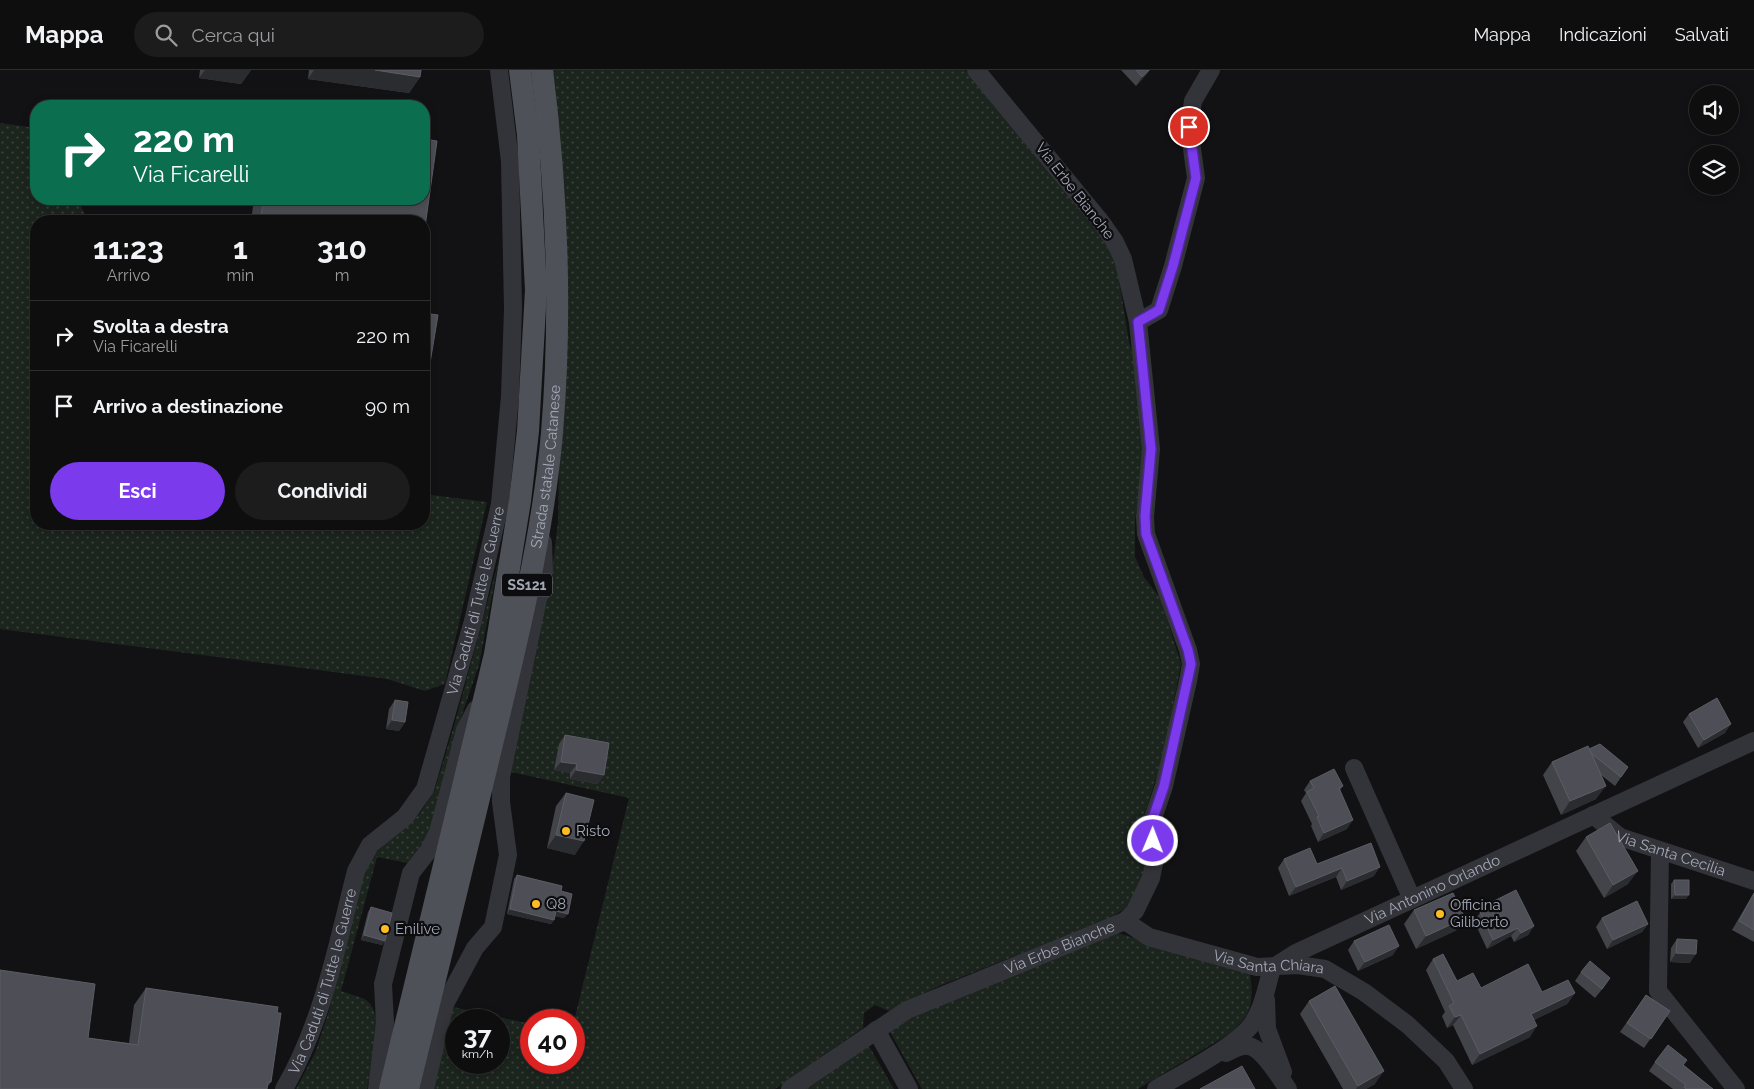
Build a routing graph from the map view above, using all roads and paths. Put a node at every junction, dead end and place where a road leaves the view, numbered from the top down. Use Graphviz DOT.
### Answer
graph roads {
  1 [pos="499,70"];
  2 [pos="520,70"];
  3 [pos="542,70"];
  4 [pos="976,70"];
  5 [pos="1211,70"];
  6 [pos="1138,322"];
  7 [pos="542,510"];
  8 [pos="486,691"];
  9 [pos="1754,741"];
  10 [pos="1354,768"];
  11 [pos="1593,815"];
  12 [pos="1660,851"];
  13 [pos="1754,881"];
  14 [pos="1412,899"];
  15 [pos="1125,921"];
  16 [pos="1272,968"];
  17 [pos="1266,993"];
  18 [pos="876,1030"];
  19 [pos="1198,1064"];
  20 [pos="284,1089"];
  21 [pos="376,1089"];
  22 [pos="390,1089"];
  23 [pos="408,1089"];
  24 [pos="425,1089"];
  25 [pos="790,1089"];
  26 [pos="909,1089"];
  27 [pos="1156,1089"];
  28 [pos="1289,1089"];
  29 [pos="1464,1089"];
  30 [pos="1736,1089"];
  1 -- 20 [label="street, Via Caduti di Tutte le Guerre"];
  2 -- 8 [label="main road, Strada statale Catanese / SS121"];
  3 -- 7 [label="main road, Strada statale Catanese / SS121"];
  4 -- 6 [label="street, Via Erbe Bianche"];
  5 -- 6 [label="street"];
  6 -- 15 [label="street, Via Erbe Bianche"];
  7 -- 23 [label="main road, Strada statale Catanese / SS121"];
  7 -- 24 [label="street"];
  8 -- 21 [label="street"];
  8 -- 22 [label="main road, Strada statale Catanese / SS121"];
  9 -- 11 [label="street, Via Antonino Orlando"];
  10 -- 14 [label="street"];
  11 -- 12 [label="street, Via Santa Cecilia"];
  11 -- 14 [label="street, Via Antonino Orlando"];
  12 -- 13 [label="street, Via Santa Cecilia"];
  12 -- 30 [label="street"];
  14 -- 16 [label="street, Via Antonino Orlando"];
  15 -- 16 [label="street, Via Santa Chiara"];
  15 -- 18 [label="street, Via Erbe Bianche"];
  16 -- 17 [label="street"];
  16 -- 29 [label="street, Via Santa Chiara"];
  17 -- 19 [label="street"];
  17 -- 28 [label="street"];
  18 -- 25 [label="street, Via Erbe Bianche"];
  18 -- 26 [label="street"];
  19 -- 27 [label="street"];
  19 -- 28 [label="street"];
}
